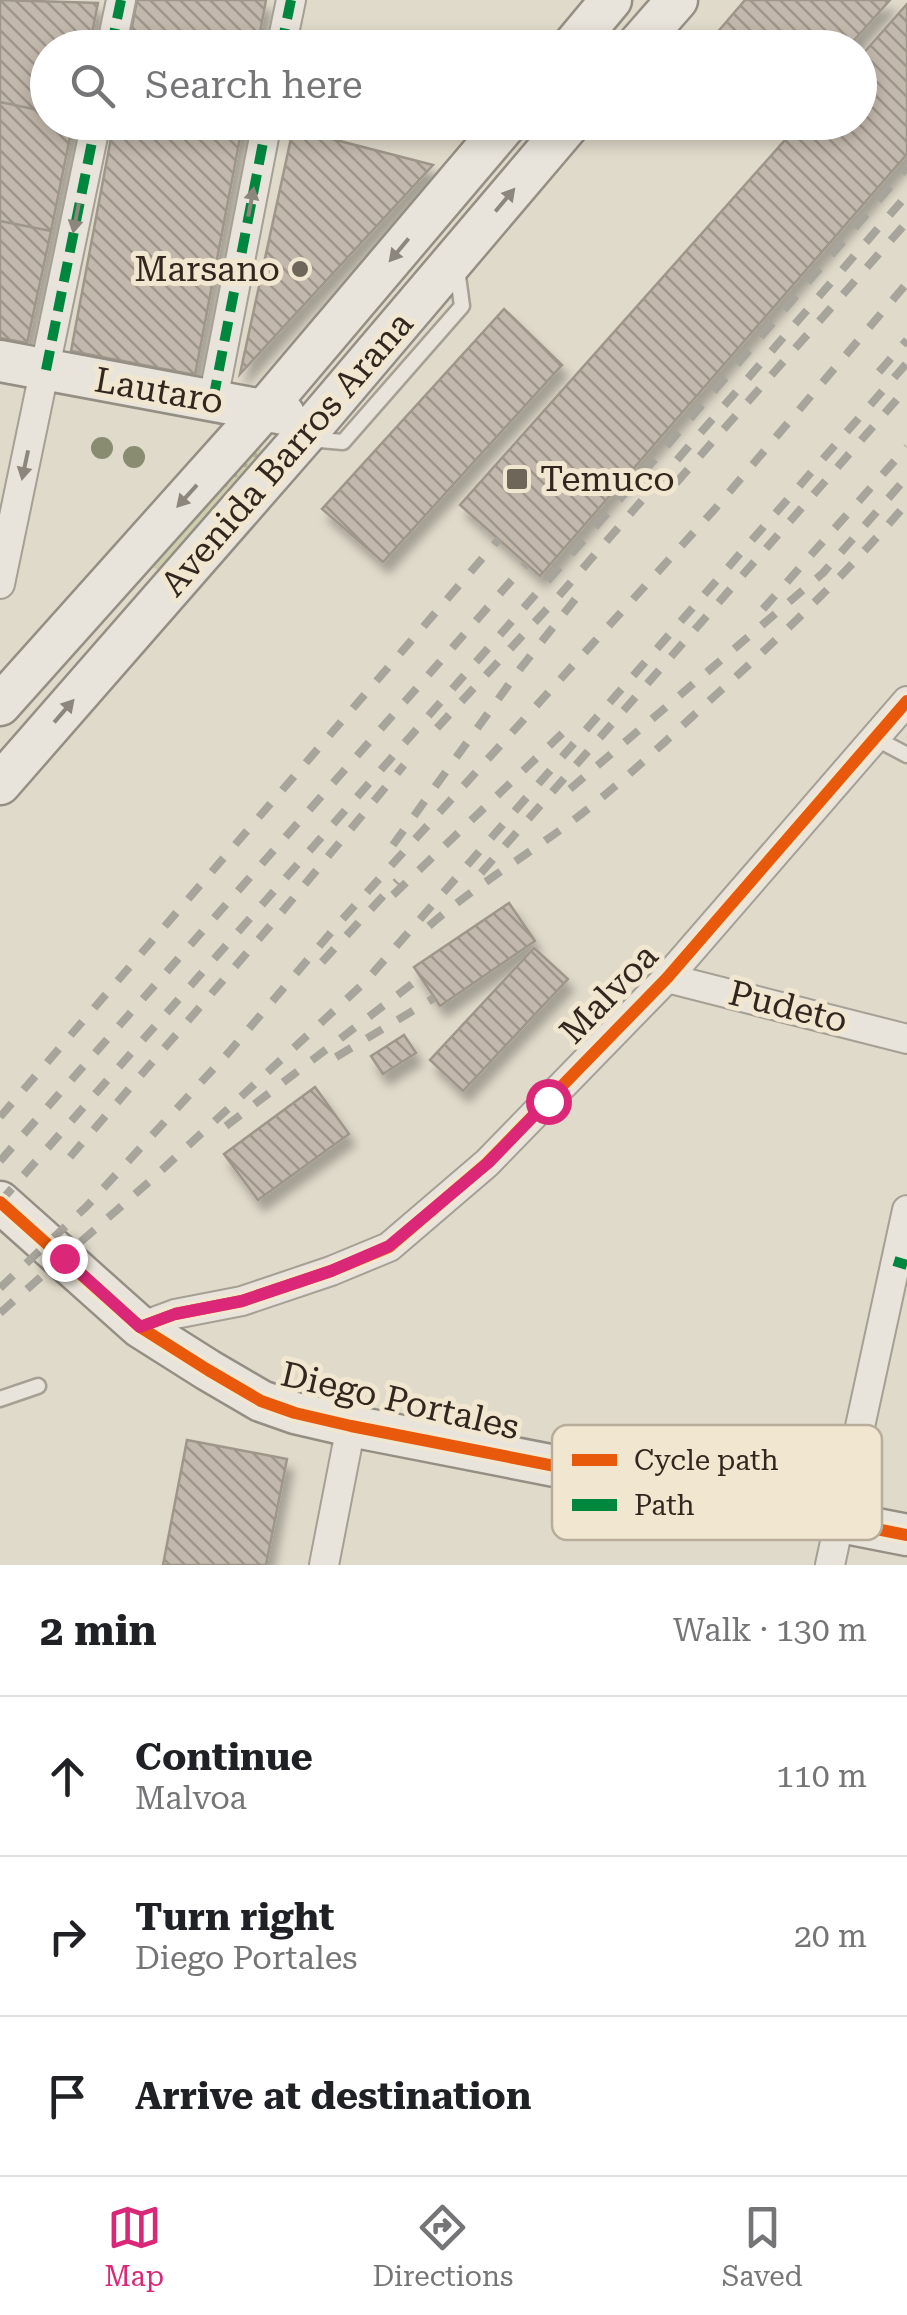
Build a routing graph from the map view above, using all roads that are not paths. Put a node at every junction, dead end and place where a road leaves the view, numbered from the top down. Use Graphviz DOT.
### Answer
graph roads {
  1 [pos="121,0"];
  2 [pos="290,0"];
  3 [pos="612,0"];
  4 [pos="677,0"];
  5 [pos="645,28"];
  6 [pos="115,30"];
  7 [pos="284,30"];
  8 [pos="586,30"];
  9 [pos="92,140"];
  10 [pos="264,140"];
  11 [pos="493,140"];
  12 [pos="556,140"];
  13 [pos="0,361"];
  14 [pos="46,370"];
  15 [pos="213,400"];
  16 [pos="264,410"];
  17 [pos="310,429"];
  18 [pos="0,584"];
  19 [pos="907,701"];
  20 [pos="0,705"];
  21 [pos="875,738"];
  22 [pos="907,755"];
  23 [pos="0,784"];
  24 [pos="667,978"];
  25 [pos="907,1039"];
  26 [pos="0,1202"];
  27 [pos="907,1210"];
  28 [pos="140,1327"];
  29 [pos="38,1386"];
  30 [pos="0,1399"];
  31 [pos="859,1425"];
  32 [pos="350,1426"];
  33 [pos="552,1466"];
  34 [pos="882,1530"];
  35 [pos="907,1535"];
  36 [pos="835,1540"];
  37 [pos="324,1565"];
  38 [pos="830,1565"];
  1 -- 6 [label="street"];
  2 -- 7 [label="street"];
  3 -- 8 [label="main road"];
  4 -- 5 [label="main road"];
  9 -- 14 [label="street, one-way"];
  15 -- 10 [label="street, one-way"];
  11 -- 16 [label="main road, Avenida Barros Arana, one-way"];
  17 -- 12 [label="main road, Avenida Barros Arana, one-way"];
  13 -- 14 [label="main road, Lautaro"];
  14 -- 15 [label="main road, Lautaro"];
  14 -- 18 [label="street, one-way"];
  15 -- 16 [label="main road, Lautaro"];
  16 -- 17 [label="main road, Lautaro"];
  16 -- 20 [label="main road, Avenida Barros Arana, one-way"];
  23 -- 17 [label="main road, Avenida Barros Arana, one-way"];
  19 -- 21 [label="street, Malvoa"];
  21 -- 22 [label="lane"];
  21 -- 24 [label="street, Malvoa"];
  24 -- 25 [label="street, Pudeto"];
  24 -- 28 [label="street, Malvoa"];
  26 -- 28 [label="main road, Diego Portales"];
  27 -- 31 [label="street"];
  28 -- 32 [label="main road, Diego Portales"];
  29 -- 30 [label="lane"];
  32 -- 33 [label="main road, Diego Portales"];
  32 -- 37 [label="street"];
  34 -- 35 [label="main road, Diego Portales"];
  36 -- 38 [label="street"];
}
